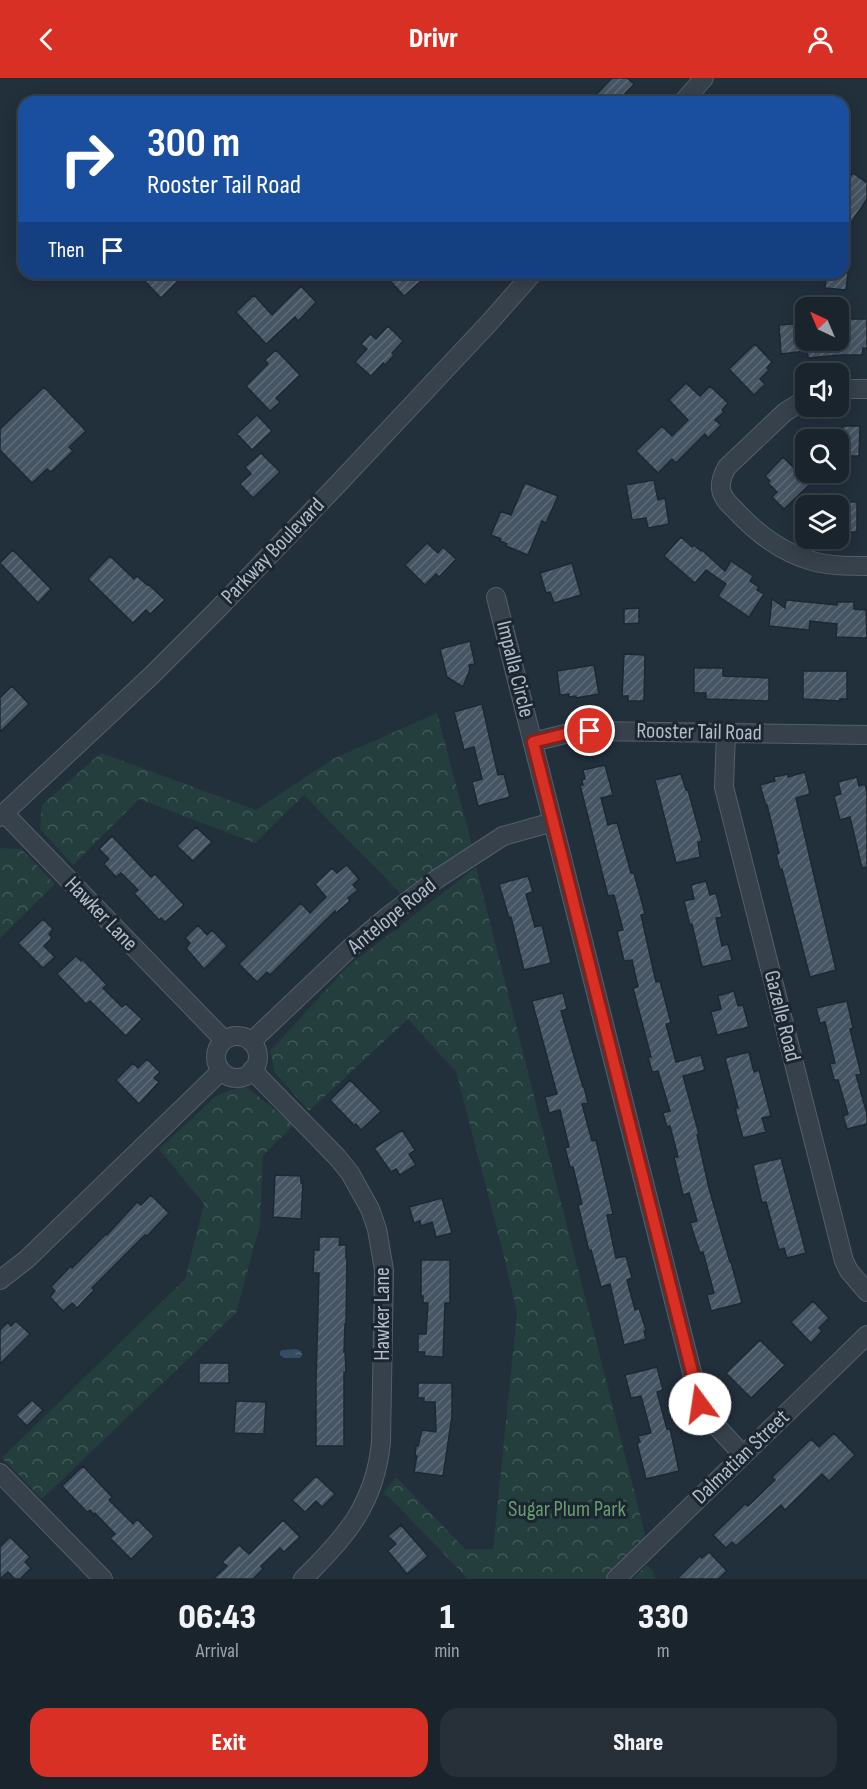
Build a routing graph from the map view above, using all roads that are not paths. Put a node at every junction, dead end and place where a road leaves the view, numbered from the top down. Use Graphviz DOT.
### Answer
graph roads {
  1 [pos="704,78"];
  2 [pos="688,96"];
  3 [pos="528,279"];
  4 [pos="849,389"];
  5 [pos="867,389"];
  6 [pos="795,406"];
  7 [pos="867,566"];
  8 [pos="496,597"];
  9 [pos="726,733"];
  10 [pos="867,735"];
  11 [pos="533,742"];
  12 [pos="2,815"];
  13 [pos="553,822"];
  14 [pos="224,1040"];
  15 [pos="251,1042"];
  16 [pos="252,1070"];
  17 [pos="222,1071"];
  18 [pos="0,1280"];
  19 [pos="867,1292"];
  20 [pos="867,1335"];
  21 [pos="743,1455"];
  22 [pos="0,1473"];
  23 [pos="103,1579"];
  24 [pos="303,1579"];
  25 [pos="616,1579"];
  1 -- 2 [label="street"];
  3 -- 12 [label="street, Parkway Boulevard"];
  4 -- 5 [label="street"];
  6 -- 7 [label="street"];
  8 -- 11 [label="street, Impalla Circle"];
  9 -- 10 [label="street, Rooster Tail Road"];
  9 -- 11 [label="street, Rooster Tail Road"];
  9 -- 19 [label="street, Gazelle Road"];
  11 -- 13 [label="street, Impalla Circle"];
  12 -- 14 [label="street, Hawker Lane"];
  13 -- 15 [label="street, Antelope Road"];
  13 -- 21 [label="street, Impalla Circle"];
  14 -- 15 [label="street"];
  14 -- 17 [label="street"];
  15 -- 16 [label="street"];
  16 -- 17 [label="street"];
  16 -- 24 [label="street, Hawker Lane"];
  17 -- 18 [label="street"];
  20 -- 21 [label="street, Dalmatian Street"];
  21 -- 25 [label="street, Dalmatian Street"];
  22 -- 23 [label="street"];
}
